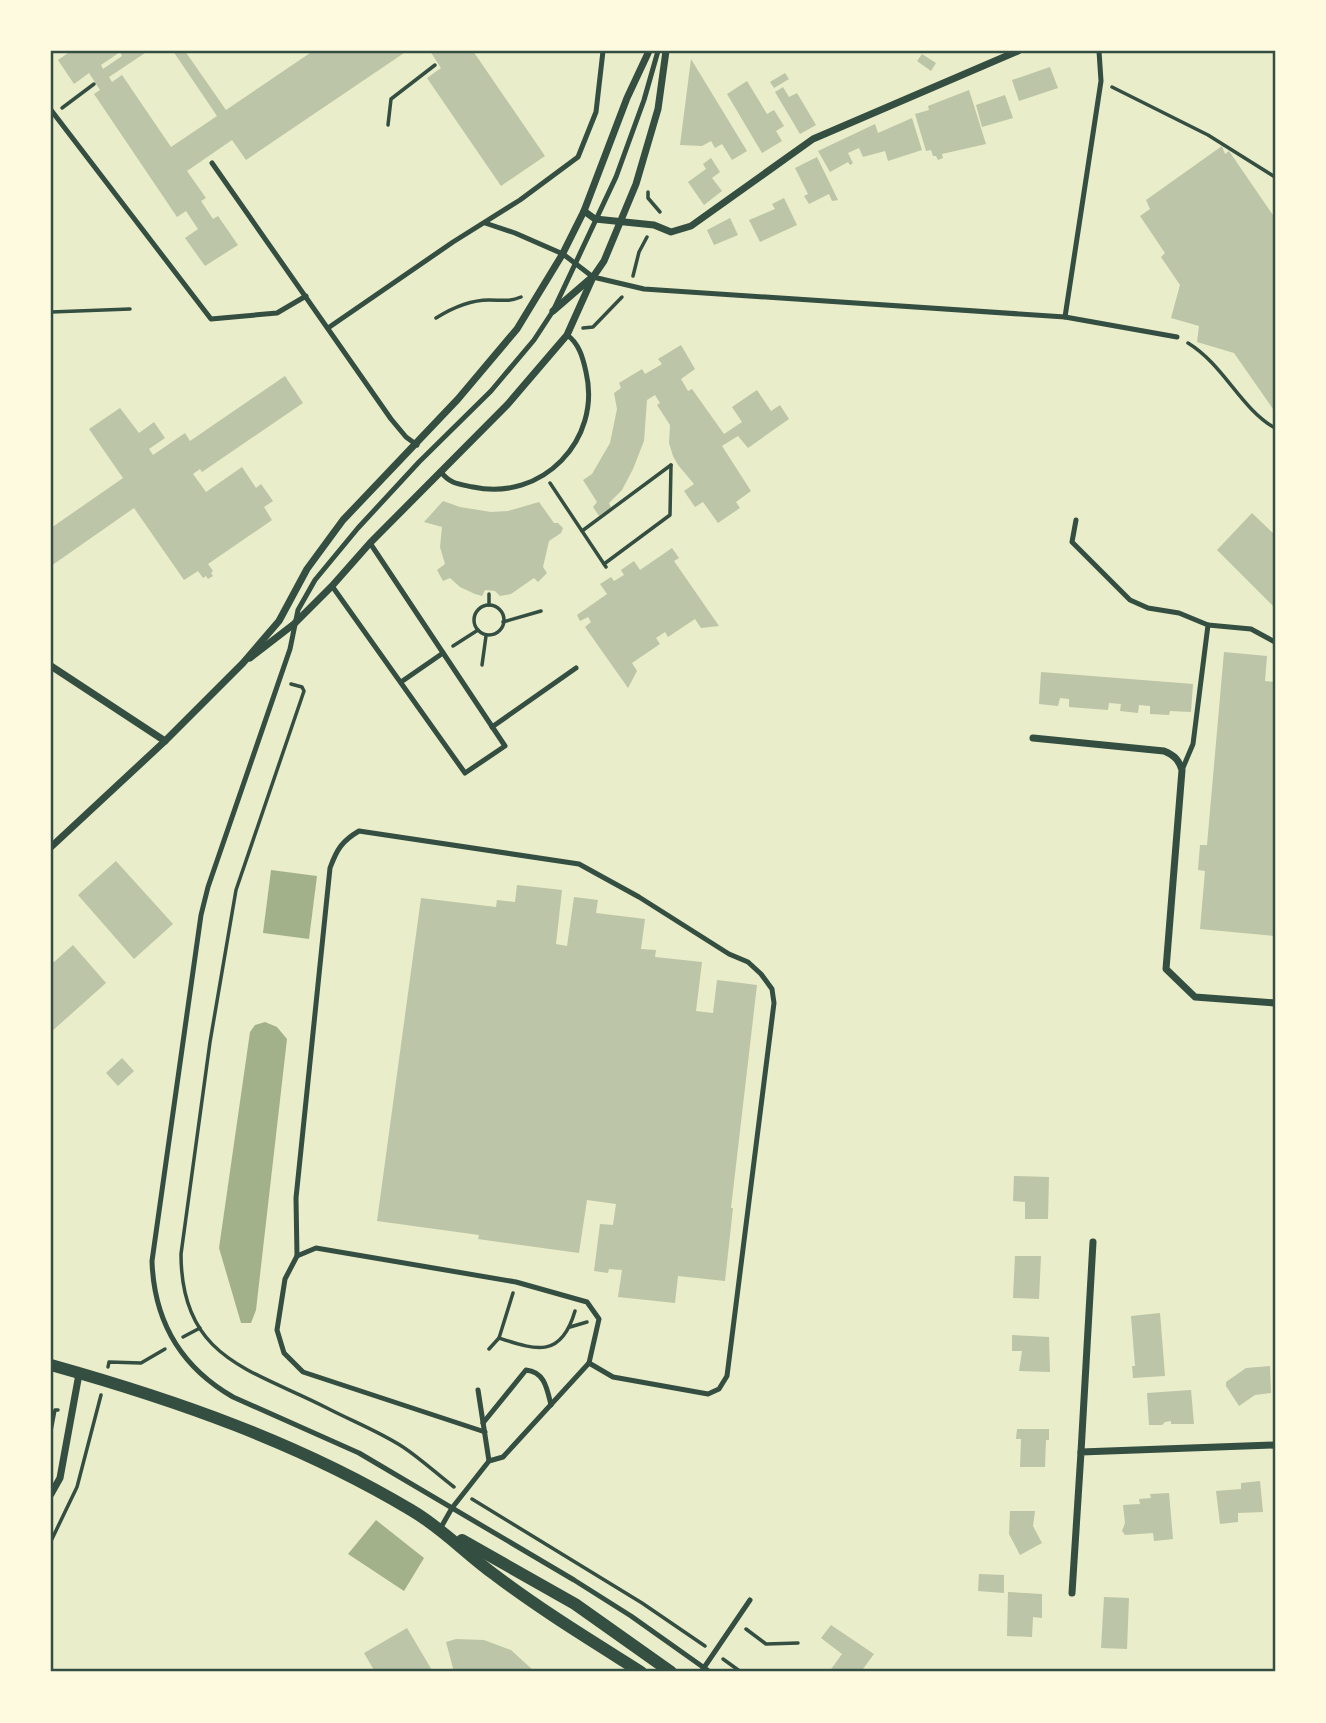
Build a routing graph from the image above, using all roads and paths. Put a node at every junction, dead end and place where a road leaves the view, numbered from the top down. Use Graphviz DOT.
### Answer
graph roads {
  1 [pos="603,51"];
  2 [pos="649,51"];
  3 [pos="658,51"];
  4 [pos="666,51"];
  5 [pos="1018,51"];
  6 [pos="1099,51"];
  7 [pos="435,65"];
  8 [pos="1101,81"];
  9 [pos="94,84"];
  10 [pos="52,112"];
  11 [pos="388,125"];
  12 [pos="212,163"];
  13 [pos="1275,177"];
  14 [pos="584,211"];
  15 [pos="595,219"];
  16 [pos="621,220"];
  17 [pos="485,223"];
  18 [pos="563,254"];
  19 [pos="575,264"];
  20 [pos="634,267"];
  21 [pos="593,277"];
  22 [pos="632,286"];
  23 [pos="306,296"];
  24 [pos="533,300"];
  25 [pos="130,309"];
  26 [pos="553,311"];
  27 [pos="51,312"];
  28 [pos="1065,317"];
  29 [pos="436,318"];
  30 [pos="573,322"];
  31 [pos="328,328"];
  32 [pos="566,335"];
  33 [pos="1177,337"];
  34 [pos="1275,429"];
  35 [pos="416,445"];
  36 [pos="441,472"];
  37 [pos="544,475"];
  38 [pos="1076,520"];
  39 [pos="582,531"];
  40 [pos="370,543"];
  41 [pos="332,586"];
  42 [pos="489,594"];
  43 [pos="489,605"];
  44 [pos="541,611"];
  45 [pos="503,622"];
  46 [pos="294,624"];
  47 [pos="1209,625"];
  48 [pos="478,630"];
  49 [pos="486,635"];
  50 [pos="1275,642"];
  51 [pos="443,653"];
  52 [pos="243,663"];
  53 [pos="482,665"];
  54 [pos="51,666"];
  55 [pos="576,668"];
  56 [pos="401,682"];
  57 [pos="293,685"];
  58 [pos="492,727"];
  59 [pos="1033,738"];
  60 [pos="164,741"];
  61 [pos="1182,770"];
  62 [pos="51,847"];
  63 [pos="1275,1003"];
  64 [pos="1093,1242"];
  65 [pos="297,1256"];
  66 [pos="516,1282"];
  67 [pos="578,1299"];
  68 [pos="200,1328"];
  69 [pos="499,1338"];
  70 [pos="175,1342"];
  71 [pos="489,1349"];
  72 [pos="109,1362"];
  73 [pos="589,1363"];
  74 [pos="51,1365"];
  75 [pos="79,1374"];
  76 [pos="104,1382"];
  77 [pos="478,1390"];
  78 [pos="551,1405"];
  79 [pos="483,1423"];
  80 [pos="485,1432"];
  81 [pos="1275,1445"];
  82 [pos="1081,1452"];
  83 [pos="489,1461"];
  84 [pos="51,1494"];
  85 [pos="463,1494"];
  86 [pos="452,1508"];
  87 [pos="440,1529"];
  88 [pos="51,1541"];
  89 [pos="1072,1592"];
  90 [pos="750,1600"];
  91 [pos="736,1622"];
  92 [pos="798,1643"];
  93 [pos="715,1653"];
  94 [pos="703,1670"];
  95 [pos="641,1672"];
  96 [pos="671,1672"];
  97 [pos="710,1672"];
  98 [pos="741,1672"];
  1 -- 17 [label="lane"];
  2 -- 14 [label="street"];
  3 -- 15 [label="lane"];
  4 -- 16 [label="street"];
  5 -- 16 [label="street"];
  6 -- 8 [label="lane"];
  7 -- 11 [label="path"];
  8 -- 13 [label="path"];
  8 -- 28 [label="lane"];
  9 -- 10 [label="path"];
  10 -- 23 [label="lane"];
  12 -- 23 [label="lane"];
  14 -- 15 [label="street"];
  14 -- 18 [label="street"];
  15 -- 16 [label="street"];
  15 -- 19 [label="lane"];
  16 -- 21 [label="street"];
  17 -- 18 [label="lane"];
  17 -- 31 [label="lane"];
  18 -- 19 [label="lane"];
  18 -- 24 [label="street"];
  19 -- 21 [label="lane"];
  19 -- 26 [label="lane"];
  20 -- 22 [label="path"];
  21 -- 22 [label="lane"];
  21 -- 26 [label="street"];
  21 -- 30 [label="street"];
  22 -- 28 [label="lane"];
  22 -- 30 [label="path"];
  23 -- 31 [label="lane"];
  24 -- 29 [label="path"];
  24 -- 35 [label="street"];
  25 -- 27 [label="path"];
  26 -- 46 [label="lane"];
  28 -- 33 [label="lane"];
  30 -- 32 [label="street"];
  31 -- 35 [label="lane"];
  32 -- 36 [label="street"];
  32 -- 37 [label="lane"];
  33 -- 34 [label="path"];
  35 -- 52 [label="street"];
  36 -- 37 [label="lane"];
  36 -- 40 [label="street"];
  37 -- 39 [label="path"];
  38 -- 47 [label="lane"];
  39 -- 39 [label="path"];
  40 -- 41 [label="street"];
  40 -- 51 [label="lane"];
  41 -- 46 [label="street"];
  41 -- 56 [label="lane"];
  42 -- 43 [label="path"];
  43 -- 45 [label="path"];
  43 -- 48 [label="path"];
  44 -- 45 [label="path"];
  45 -- 49 [label="path"];
  46 -- 52 [label="street"];
  46 -- 70 [label="lane"];
  47 -- 50 [label="lane"];
  47 -- 61 [label="lane"];
  48 -- 49 [label="path"];
  48 -- 51 [label="path"];
  49 -- 53 [label="path"];
  51 -- 56 [label="lane"];
  51 -- 58 [label="lane"];
  52 -- 60 [label="street"];
  54 -- 60 [label="street"];
  55 -- 58 [label="lane"];
  56 -- 58 [label="lane"];
  57 -- 68 [label="path"];
  59 -- 61 [label="street"];
  60 -- 62 [label="street"];
  61 -- 63 [label="street"];
  64 -- 82 [label="street"];
  65 -- 66 [label="lane"];
  65 -- 73 [label="lane"];
  65 -- 80 [label="lane"];
  66 -- 67 [label="lane"];
  66 -- 69 [label="path"];
  67 -- 69 [label="path"];
  67 -- 73 [label="lane"];
  68 -- 70 [label="path"];
  68 -- 85 [label="path"];
  69 -- 71 [label="path"];
  70 -- 72 [label="path"];
  70 -- 86 [label="lane"];
  73 -- 78 [label="lane"];
  74 -- 75 [label="street"];
  75 -- 76 [label="street"];
  75 -- 84 [label="street"];
  76 -- 87 [label="street"];
  76 -- 88 [label="path"];
  77 -- 79 [label="lane"];
  78 -- 79 [label="lane"];
  78 -- 83 [label="lane"];
  79 -- 80 [label="lane"];
  80 -- 83 [label="lane"];
  81 -- 82 [label="street"];
  82 -- 89 [label="street"];
  83 -- 85 [label="lane"];
  85 -- 86 [label="lane"];
  85 -- 93 [label="path"];
  86 -- 87 [label="lane"];
  86 -- 94 [label="lane"];
  87 -- 95 [label="street"];
  87 -- 96 [label="street"];
  90 -- 91 [label="lane"];
  91 -- 92 [label="path"];
  91 -- 93 [label="lane"];
  93 -- 94 [label="lane"];
  93 -- 98 [label="path"];
  94 -- 97 [label="lane"];
}
